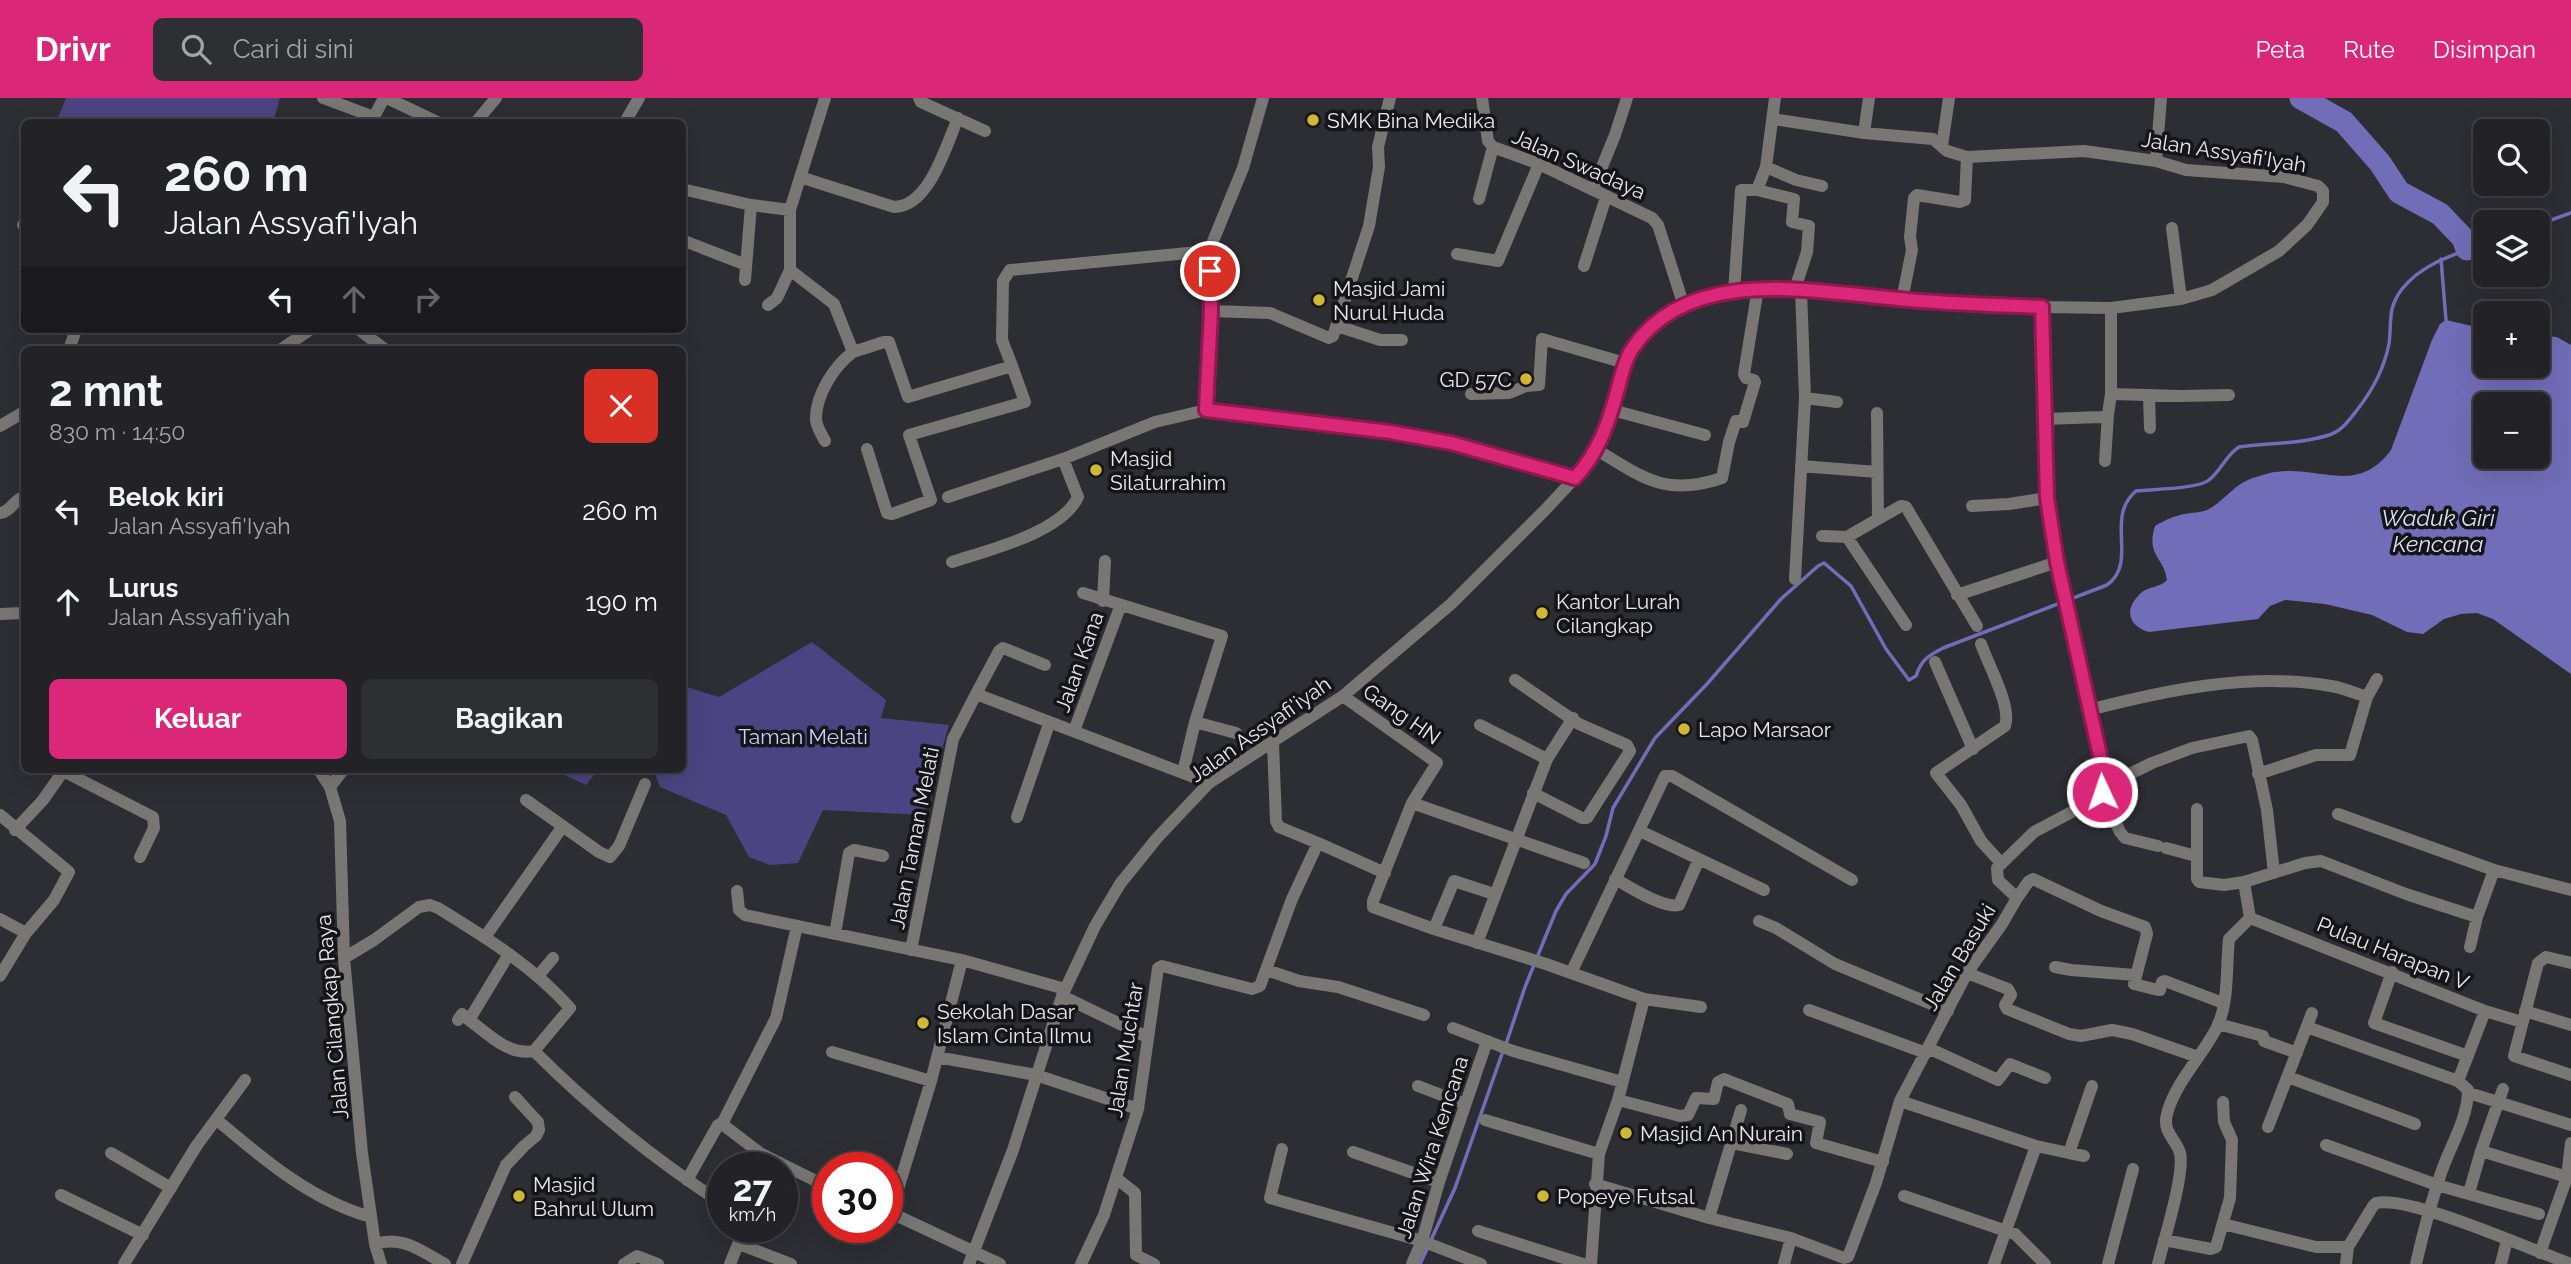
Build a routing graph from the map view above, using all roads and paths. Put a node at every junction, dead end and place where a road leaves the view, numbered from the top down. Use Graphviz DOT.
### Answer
graph roads {
  1 [pos="323,98"];
  2 [pos="385,98"];
  3 [pos="496,98"];
  4 [pos="639,98"];
  5 [pos="825,98"];
  6 [pos="919,98"];
  7 [pos="1264,98"];
  8 [pos="1390,98"];
  9 [pos="1482,98"];
  10 [pos="1627,98"];
  11 [pos="1775,98"];
  12 [pos="1869,98"];
  13 [pos="1949,98"];
  14 [pos="2161,98"];
  15 [pos="958,118"];
  16 [pos="430,119"];
  17 [pos="478,119"];
  18 [pos="627,119"];
  19 [pos="1773,119"];
  20 [pos="985,131"];
  21 [pos="1864,132"];
  22 [pos="1942,146"];
  23 [pos="1493,147"];
  24 [pos="1967,157"];
  25 [pos="2156,161"];
  26 [pos="1539,164"];
  27 [pos="1766,167"];
  28 [pos="800,177"];
  29 [pos="1822,186"];
  30 [pos="1593,189"];
  31 [pos="686,190"];
  32 [pos="1756,190"];
  33 [pos="1606,197"];
  34 [pos="1479,199"];
  35 [pos="751,205"];
  36 [pos="790,210"];
  37 [pos="2172,228"];
  38 [pos="686,242"];
  39 [pos="1209,251"];
  40 [pos="1457,254"];
  41 [pos="746,265"];
  42 [pos="1584,266"];
  43 [pos="790,270"];
  44 [pos="745,280"];
  45 [pos="1758,288"];
  46 [pos="1798,289"];
  47 [pos="1734,292"];
  48 [pos="2181,299"];
  49 [pos="1902,300"];
  50 [pos="1683,303"];
  51 [pos="768,305"];
  52 [pos="2042,307"];
  53 [pos="2111,308"];
  54 [pos="1211,311"];
  55 [pos="1337,326"];
  56 [pos="305,333"];
  57 [pos="363,333"];
  58 [pos="1402,341"];
  59 [pos="286,346"];
  60 [pos="381,346"];
  61 [pos="853,352"];
  62 [pos="1625,363"];
  63 [pos="1012,366"];
  64 [pos="1471,394"];
  65 [pos="2111,394"];
  66 [pos="2149,395"];
  67 [pos="2229,395"];
  68 [pos="1805,398"];
  69 [pos="1837,402"];
  70 [pos="1206,410"];
  71 [pos="1612,410"];
  72 [pos="1877,413"];
  73 [pos="21,414"];
  74 [pos="2108,414"];
  75 [pos="2044,419"];
  76 [pos="0,426"];
  77 [pos="2150,428"];
  78 [pos="1705,435"];
  79 [pos="825,441"];
  80 [pos="867,449"];
  81 [pos="1597,450"];
  82 [pos="1063,460"];
  83 [pos="2105,461"];
  84 [pos="1801,466"];
  85 [pos="1877,472"];
  86 [pos="1575,478"];
  87 [pos="21,497"];
  88 [pos="948,497"];
  89 [pos="2047,498"];
  90 [pos="1972,506"];
  91 [pos="0,513"];
  92 [pos="1878,519"];
  93 [pos="1822,536"];
  94 [pos="1847,537"];
  95 [pos="1105,561"];
  96 [pos="952,562"];
  97 [pos="2057,562"];
  98 [pos="1795,579"];
  99 [pos="1083,593"];
  100 [pos="1957,595"];
  101 [pos="1103,601"];
  102 [pos="1120,607"];
  103 [pos="21,613"];
  104 [pos="0,614"];
  105 [pos="1906,625"];
  106 [pos="1977,626"];
  107 [pos="1981,645"];
  108 [pos="1935,662"];
  109 [pos="1045,664"];
  110 [pos="2377,679"];
  111 [pos="1516,680"];
  112 [pos="976,694"];
  113 [pos="1343,696"];
  114 [pos="2367,696"];
  115 [pos="2089,710"];
  116 [pos="1573,718"];
  117 [pos="1195,722"];
  118 [pos="1049,724"];
  119 [pos="1480,726"];
  120 [pos="1074,731"];
  121 [pos="1236,733"];
  122 [pos="1273,743"];
  123 [pos="1973,750"];
  124 [pos="1547,759"];
  125 [pos="1184,772"];
  126 [pos="62,773"];
  127 [pos="67,773"];
  128 [pos="321,773"];
  129 [pos="340,773"];
  130 [pos="2258,774"];
  131 [pos="1209,783"];
  132 [pos="645,784"];
  133 [pos="330,787"];
  134 [pos="2104,789"];
  135 [pos="1533,793"];
  136 [pos="526,800"];
  137 [pos="1412,803"];
  138 [pos="2197,809"];
  139 [pos="2338,814"];
  140 [pos="0,816"];
  141 [pos="1017,817"];
  142 [pos="563,826"];
  143 [pos="15,830"];
  144 [pos="1640,831"];
  145 [pos="1515,838"];
  146 [pos="1318,843"];
  147 [pos="140,856"];
  148 [pos="883,856"];
  149 [pos="2196,856"];
  150 [pos="1699,859"];
  151 [pos="1584,863"];
  152 [pos="2001,863"];
  153 [pos="2494,870"];
  154 [pos="1385,873"];
  155 [pos="2274,873"];
  156 [pos="1615,879"];
  157 [pos="1852,880"];
  158 [pos="2244,882"];
  159 [pos="1764,890"];
  160 [pos="2571,890"];
  161 [pos="737,891"];
  162 [pos="1494,894"];
  163 [pos="2017,898"];
  164 [pos="2477,917"];
  165 [pos="2250,918"];
  166 [pos="0,919"];
  167 [pos="1759,921"];
  168 [pos="797,926"];
  169 [pos="1434,929"];
  170 [pos="26,933"];
  171 [pos="835,934"];
  172 [pos="485,937"];
  173 [pos="1477,943"];
  174 [pos="2470,947"];
  175 [pos="911,950"];
  176 [pos="509,954"];
  177 [pos="344,958"];
  178 [pos="553,958"];
  179 [pos="962,960"];
  180 [pos="2571,963"];
  181 [pos="2055,967"];
  182 [pos="1267,970"];
  183 [pos="2392,972"];
  184 [pos="1571,973"];
  185 [pos="1968,973"];
  186 [pos="2135,975"];
  187 [pos="0,976"];
  188 [pos="538,976"];
  189 [pos="1063,993"];
  190 [pos="1644,999"];
  191 [pos="2223,1003"];
  192 [pos="1701,1007"];
  193 [pos="1809,1010"];
  194 [pos="1948,1011"];
  195 [pos="2485,1011"];
  196 [pos="2312,1013"];
  197 [pos="1424,1015"];
  198 [pos="2523,1016"];
  199 [pos="2218,1024"];
  200 [pos="2571,1025"];
  201 [pos="2307,1027"];
  202 [pos="1453,1028"];
  203 [pos="1147,1037"];
  204 [pos="1487,1041"];
  205 [pos="1927,1050"];
  206 [pos="534,1051"];
  207 [pos="832,1052"];
  208 [pos="2297,1053"];
  209 [pos="2468,1056"];
  210 [pos="2198,1057"];
  211 [pos="937,1058"];
  212 [pos="2571,1075"];
  213 [pos="1037,1076"];
  214 [pos="2288,1077"];
  215 [pos="2045,1078"];
  216 [pos="245,1080"];
  217 [pos="931,1081"];
  218 [pos="2458,1081"];
  219 [pos="1622,1082"];
  220 [pos="1418,1086"];
  221 [pos="2092,1086"];
  222 [pos="2503,1089"];
  223 [pos="2469,1093"];
  224 [pos="515,1097"];
  225 [pos="1618,1100"];
  226 [pos="1900,1101"];
  227 [pos="2223,1102"];
  228 [pos="2500,1102"];
  229 [pos="1465,1104"];
  230 [pos="1138,1110"];
  231 [pos="1741,1111"];
  232 [pos="217,1120"];
  233 [pos="1485,1120"];
  234 [pos="722,1124"];
  235 [pos="2415,1124"];
  236 [pos="2571,1125"];
  237 [pos="2268,1127"];
  238 [pos="1732,1143"];
  239 [pos="2571,1143"];
  240 [pos="2326,1145"];
  241 [pos="2036,1146"];
  242 [pos="1282,1149"];
  243 [pos="2482,1150"];
  244 [pos="1353,1152"];
  245 [pos="111,1153"];
  246 [pos="2069,1153"];
  247 [pos="1599,1154"];
  248 [pos="1787,1154"];
  249 [pos="2084,1156"];
  250 [pos="1883,1162"];
  251 [pos="903,1168"];
  252 [pos="2133,1169"];
  253 [pos="2567,1177"];
  254 [pos="1116,1178"];
  255 [pos="812,1179"];
  256 [pos="687,1180"];
  257 [pos="1439,1182"];
  258 [pos="1595,1184"];
  259 [pos="2437,1185"];
  260 [pos="171,1188"];
  261 [pos="707,1193"];
  262 [pos="2469,1193"];
  263 [pos="61,1195"];
  264 [pos="1904,1196"];
  265 [pos="2428,1210"];
  266 [pos="2539,1214"];
  267 [pos="371,1217"];
  268 [pos="903,1218"];
  269 [pos="1709,1219"];
  270 [pos="2223,1224"];
  271 [pos="2005,1230"];
  272 [pos="1478,1231"];
  273 [pos="143,1235"];
  274 [pos="1791,1238"];
  275 [pos="2164,1240"];
  276 [pos="2507,1240"];
  277 [pos="375,1244"];
  278 [pos="739,1244"];
  279 [pos="1428,1244"];
  280 [pos="2348,1247"];
  281 [pos="970,1249"];
  282 [pos="2540,1253"];
  283 [pos="129,1262"];
  284 [pos="382,1264"];
  285 [pos="445,1264"];
  286 [pos="462,1264"];
  287 [pos="624,1264"];
  288 [pos="658,1264"];
  289 [pos="730,1264"];
  290 [pos="791,1264"];
  291 [pos="969,1264"];
  292 [pos="1000,1264"];
  293 [pos="1081,1264"];
  294 [pos="1154,1264"];
  295 [pos="1412,1264"];
  296 [pos="1481,1264"];
  297 [pos="1583,1264"];
  298 [pos="1591,1264"];
  299 [pos="1784,1264"];
  300 [pos="1994,1264"];
  301 [pos="2045,1264"];
  302 [pos="2108,1264"];
  303 [pos="2158,1264"];
  304 [pos="2346,1264"];
  305 [pos="2416,1264"];
  306 [pos="2501,1264"];
  307 [pos="2571,1264"];
  1 -- 2 [label="street"];
  2 -- 16 [label="street"];
  3 -- 17 [label="street"];
  4 -- 18 [label="street"];
  5 -- 28 [label="street"];
  6 -- 15 [label="street"];
  7 -- 39 [label="street"];
  8 -- 55 [label="street"];
  9 -- 23 [label="street, Jalan Swadaya"];
  10 -- 30 [label="street"];
  11 -- 19 [label="street"];
  12 -- 21 [label="street"];
  13 -- 22 [label="street"];
  14 -- 25 [label="street"];
  15 -- 20 [label="street"];
  15 -- 28 [label="street"];
  19 -- 21 [label="street, Jalan Assyafi'Iyah"];
  19 -- 27 [label="street"];
  21 -- 22 [label="street, Jalan Assyafi'Iyah"];
  22 -- 24 [label="street, Jalan Assyafi'Iyah"];
  23 -- 26 [label="street, Jalan Swadaya"];
  23 -- 34 [label="street"];
  24 -- 25 [label="street, Jalan Assyafi'Iyah"];
  24 -- 49 [label="street"];
  25 -- 48 [label="street, Jalan Assyafi'Iyah"];
  26 -- 30 [label="street, Jalan Swadaya"];
  26 -- 40 [label="street"];
  27 -- 29 [label="street"];
  27 -- 32 [label="street"];
  28 -- 36 [label="street"];
  30 -- 33 [label="street, Jalan Swadaya"];
  31 -- 35 [label="street"];
  32 -- 46 [label="street"];
  32 -- 47 [label="street"];
  33 -- 42 [label="street"];
  33 -- 50 [label="street, Jalan Swadaya"];
  35 -- 36 [label="street"];
  35 -- 41 [label="street"];
  36 -- 43 [label="street"];
  37 -- 48 [label="street"];
  38 -- 41 [label="street"];
  39 -- 54 [label="street"];
  39 -- 63 [label="street"];
  41 -- 44 [label="street"];
  43 -- 51 [label="street"];
  43 -- 61 [label="street"];
  45 -- 46 [label="street, Jalan Assyafi'Iyah"];
  45 -- 47 [label="street, Jalan Assyafi'Iyah"];
  45 -- 81 [label="street"];
  46 -- 49 [label="street, Jalan Assyafi'Iyah"];
  46 -- 68 [label="street"];
  47 -- 50 [label="street, Jalan Assyafi'Iyah"];
  48 -- 53 [label="street, Jalan Assyafi'Iyah"];
  49 -- 52 [label="street, Jalan Assyafi'Iyah"];
  50 -- 62 [label="street, Jalan Assyafi'iyah"];
  52 -- 53 [label="street, Jalan Assyafi'Iyah"];
  52 -- 75 [label="street"];
  53 -- 65 [label="street"];
  54 -- 55 [label="street"];
  54 -- 70 [label="street"];
  55 -- 58 [label="street"];
  56 -- 59 [label="street"];
  57 -- 60 [label="street"];
  61 -- 63 [label="street"];
  61 -- 79 [label="street"];
  62 -- 64 [label="street"];
  62 -- 71 [label="street, Jalan Assyafi'iyah"];
  63 -- 80 [label="street"];
  65 -- 66 [label="street"];
  65 -- 74 [label="street"];
  66 -- 67 [label="street"];
  66 -- 77 [label="street"];
  68 -- 69 [label="street"];
  68 -- 84 [label="street"];
  70 -- 82 [label="street"];
  70 -- 86 [label="street"];
  71 -- 78 [label="street"];
  71 -- 81 [label="street, Jalan Assyafi'iyah"];
  72 -- 85 [label="street"];
  73 -- 76 [label="street"];
  74 -- 75 [label="street"];
  74 -- 83 [label="street"];
  75 -- 89 [label="street"];
  81 -- 86 [label="street, Jalan Assyafi'iyah"];
  82 -- 88 [label="street"];
  82 -- 96 [label="street"];
  84 -- 85 [label="street"];
  84 -- 98 [label="street"];
  85 -- 92 [label="street"];
  86 -- 113 [label="street, Jalan Assyafi'iyah"];
  87 -- 91 [label="street"];
  89 -- 90 [label="street"];
  89 -- 97 [label="street"];
  92 -- 94 [label="street"];
  92 -- 100 [label="street"];
  93 -- 94 [label="street"];
  94 -- 105 [label="street"];
  95 -- 101 [label="street"];
  97 -- 100 [label="street"];
  97 -- 115 [label="street"];
  99 -- 101 [label="street"];
  100 -- 106 [label="street"];
  101 -- 102 [label="street"];
  102 -- 117 [label="street"];
  102 -- 120 [label="street, Jalan Kana"];
  103 -- 104 [label="street"];
  107 -- 123 [label="street"];
  108 -- 123 [label="street"];
  109 -- 112 [label="street, Jalan Taman Melati"];
  110 -- 114 [label="street"];
  111 -- 116 [label="street"];
  112 -- 118 [label="street"];
  112 -- 175 [label="street, Jalan Taman Melati"];
  113 -- 122 [label="street, Jalan Assyafi'iyah"];
  113 -- 137 [label="street, Gang HN"];
  114 -- 115 [label="street"];
  114 -- 130 [label="street"];
  115 -- 134 [label="street"];
  116 -- 124 [label="street"];
  116 -- 135 [label="street"];
  117 -- 121 [label="street"];
  117 -- 125 [label="street"];
  118 -- 120 [label="street"];
  118 -- 141 [label="street"];
  119 -- 124 [label="street"];
  120 -- 125 [label="street"];
  122 -- 131 [label="street, Jalan Assyafi'iyah"];
  122 -- 146 [label="street"];
  123 -- 152 [label="street"];
  124 -- 135 [label="street"];
  125 -- 131 [label="street"];
  126 -- 143 [label="street"];
  127 -- 147 [label="street"];
  128 -- 133 [label="street, Jalan Cilangkap Raya"];
  129 -- 133 [label="street"];
  130 -- 134 [label="street"];
  130 -- 155 [label="street"];
  131 -- 189 [label="street, Jalan Assyafi'iyah"];
  132 -- 142 [label="street"];
  133 -- 177 [label="street, Jalan Cilangkap Raya"];
  134 -- 149 [label="street"];
  134 -- 152 [label="street"];
  135 -- 145 [label="street"];
  136 -- 142 [label="street"];
  137 -- 145 [label="street"];
  137 -- 154 [label="street"];
  138 -- 149 [label="street"];
  139 -- 153 [label="street"];
  140 -- 143 [label="street"];
  142 -- 172 [label="street"];
  143 -- 170 [label="street"];
  144 -- 150 [label="street"];
  144 -- 156 [label="street"];
  144 -- 157 [label="street"];
  145 -- 151 [label="street"];
  145 -- 162 [label="street"];
  146 -- 154 [label="street"];
  146 -- 182 [label="street"];
  148 -- 171 [label="street"];
  149 -- 158 [label="street"];
  150 -- 156 [label="street"];
  150 -- 159 [label="street"];
  152 -- 163 [label="street, Jalan Basuki"];
  153 -- 160 [label="street"];
  153 -- 164 [label="street"];
  154 -- 169 [label="street"];
  155 -- 158 [label="street"];
  155 -- 164 [label="street"];
  156 -- 184 [label="street"];
  158 -- 165 [label="street"];
  161 -- 168 [label="street"];
  162 -- 169 [label="street"];
  162 -- 173 [label="street"];
  163 -- 185 [label="street, Jalan Basuki"];
  163 -- 186 [label="street"];
  164 -- 174 [label="street"];
  165 -- 183 [label="street, Pulau Harapan V"];
  165 -- 191 [label="street"];
  166 -- 170 [label="street"];
  167 -- 194 [label="street"];
  168 -- 171 [label="street"];
  168 -- 234 [label="street"];
  169 -- 173 [label="street"];
  170 -- 187 [label="street"];
  171 -- 175 [label="street"];
  172 -- 176 [label="street"];
  172 -- 177 [label="street"];
  173 -- 184 [label="street"];
  175 -- 179 [label="street"];
  176 -- 188 [label="street"];
  176 -- 206 [label="street"];
  177 -- 267 [label="street, Jalan Cilangkap Raya"];
  178 -- 188 [label="street"];
  179 -- 189 [label="street"];
  179 -- 211 [label="street"];
  180 -- 198 [label="street"];
  181 -- 186 [label="street"];
  182 -- 197 [label="street"];
  182 -- 203 [label="street, Jalan Muchtar"];
  183 -- 195 [label="street, Pulau Harapan V"];
  183 -- 209 [label="street"];
  184 -- 190 [label="street"];
  185 -- 194 [label="street, Jalan Basuki"];
  185 -- 210 [label="street"];
  186 -- 191 [label="street"];
  188 -- 206 [label="street"];
  189 -- 203 [label="street"];
  189 -- 213 [label="street, Jalan Assyafi'iyah"];
  190 -- 192 [label="street"];
  190 -- 219 [label="street"];
  191 -- 199 [label="street"];
  193 -- 205 [label="street"];
  194 -- 205 [label="street, Jalan Basuki"];
  195 -- 198 [label="street, Pulau Harapan V"];
  195 -- 209 [label="street"];
  196 -- 201 [label="street"];
  198 -- 200 [label="street, Pulau Harapan V"];
  198 -- 212 [label="street"];
  199 -- 208 [label="street"];
  199 -- 210 [label="street"];
  201 -- 208 [label="street"];
  201 -- 218 [label="street"];
  202 -- 204 [label="street"];
  203 -- 230 [label="street, Jalan Muchtar"];
  204 -- 219 [label="street"];
  204 -- 229 [label="street, Jalan Wira Kencana"];
  205 -- 215 [label="street"];
  205 -- 226 [label="street, Jalan Basuki"];
  206 -- 256 [label="street"];
  207 -- 217 [label="street"];
  208 -- 214 [label="street"];
  209 -- 218 [label="street"];
  210 -- 275 [label="street"];
  211 -- 213 [label="street"];
  211 -- 217 [label="street"];
  213 -- 230 [label="street"];
  213 -- 281 [label="street, Jalan Assyafi'iyah"];
  214 -- 235 [label="street"];
  214 -- 237 [label="street"];
  216 -- 232 [label="street"];
  217 -- 251 [label="street"];
  218 -- 223 [label="street"];
  219 -- 225 [label="street"];
  220 -- 229 [label="street"];
  221 -- 246 [label="street"];
  222 -- 228 [label="street"];
  223 -- 228 [label="street"];
  223 -- 259 [label="street"];
  224 -- 286 [label="street"];
  225 -- 247 [label="street"];
  225 -- 250 [label="street"];
  226 -- 241 [label="street"];
  226 -- 250 [label="street, Jalan Basuki"];
  227 -- 270 [label="street"];
  228 -- 236 [label="street"];
  228 -- 243 [label="street"];
  229 -- 257 [label="street, Jalan Wira Kencana"];
  230 -- 254 [label="street, Jalan Muchtar"];
  231 -- 238 [label="street"];
  232 -- 260 [label="street"];
  232 -- 267 [label="street"];
  233 -- 247 [label="street"];
  234 -- 255 [label="street"];
  234 -- 256 [label="street"];
  238 -- 248 [label="street"];
  238 -- 269 [label="street"];
  239 -- 253 [label="street"];
  240 -- 259 [label="street"];
  241 -- 246 [label="street"];
  241 -- 271 [label="street"];
  242 -- 279 [label="street"];
  243 -- 253 [label="street"];
  243 -- 262 [label="street"];
  244 -- 257 [label="street"];
  245 -- 260 [label="street"];
  246 -- 249 [label="street"];
  247 -- 258 [label="street"];
  250 -- 274 [label="street, Jalan Basuki"];
  252 -- 302 [label="street"];
  253 -- 282 [label="street"];
  254 -- 293 [label="street, Jalan Muchtar"];
  254 -- 294 [label="street"];
  256 -- 261 [label="street"];
  257 -- 279 [label="street, Jalan Wira Kencana"];
  258 -- 269 [label="street"];
  258 -- 298 [label="street"];
  259 -- 262 [label="street"];
  259 -- 265 [label="street"];
  260 -- 273 [label="street"];
  262 -- 266 [label="street"];
  263 -- 273 [label="street"];
  264 -- 271 [label="street"];
  265 -- 276 [label="street"];
  265 -- 280 [label="street"];
  265 -- 305 [label="street"];
  267 -- 277 [label="street, Jalan Cilangkap Raya"];
  268 -- 281 [label="street"];
  269 -- 274 [label="street"];
  270 -- 275 [label="street"];
  270 -- 280 [label="street"];
  271 -- 300 [label="street"];
  271 -- 301 [label="street"];
  272 -- 297 [label="street"];
  273 -- 283 [label="street"];
  274 -- 299 [label="street"];
  275 -- 303 [label="street"];
  276 -- 282 [label="street"];
  276 -- 306 [label="street"];
  277 -- 284 [label="street, Jalan Cilangkap Raya"];
  277 -- 285 [label="street"];
  278 -- 289 [label="street"];
  278 -- 290 [label="street"];
  279 -- 295 [label="street, Jalan Wira Kencana"];
  279 -- 296 [label="street"];
  280 -- 304 [label="street"];
  281 -- 291 [label="street, Jalan Assyafi'iyah"];
  281 -- 292 [label="street"];
  282 -- 307 [label="street"];
  287 -- 288 [label="street"];
}
